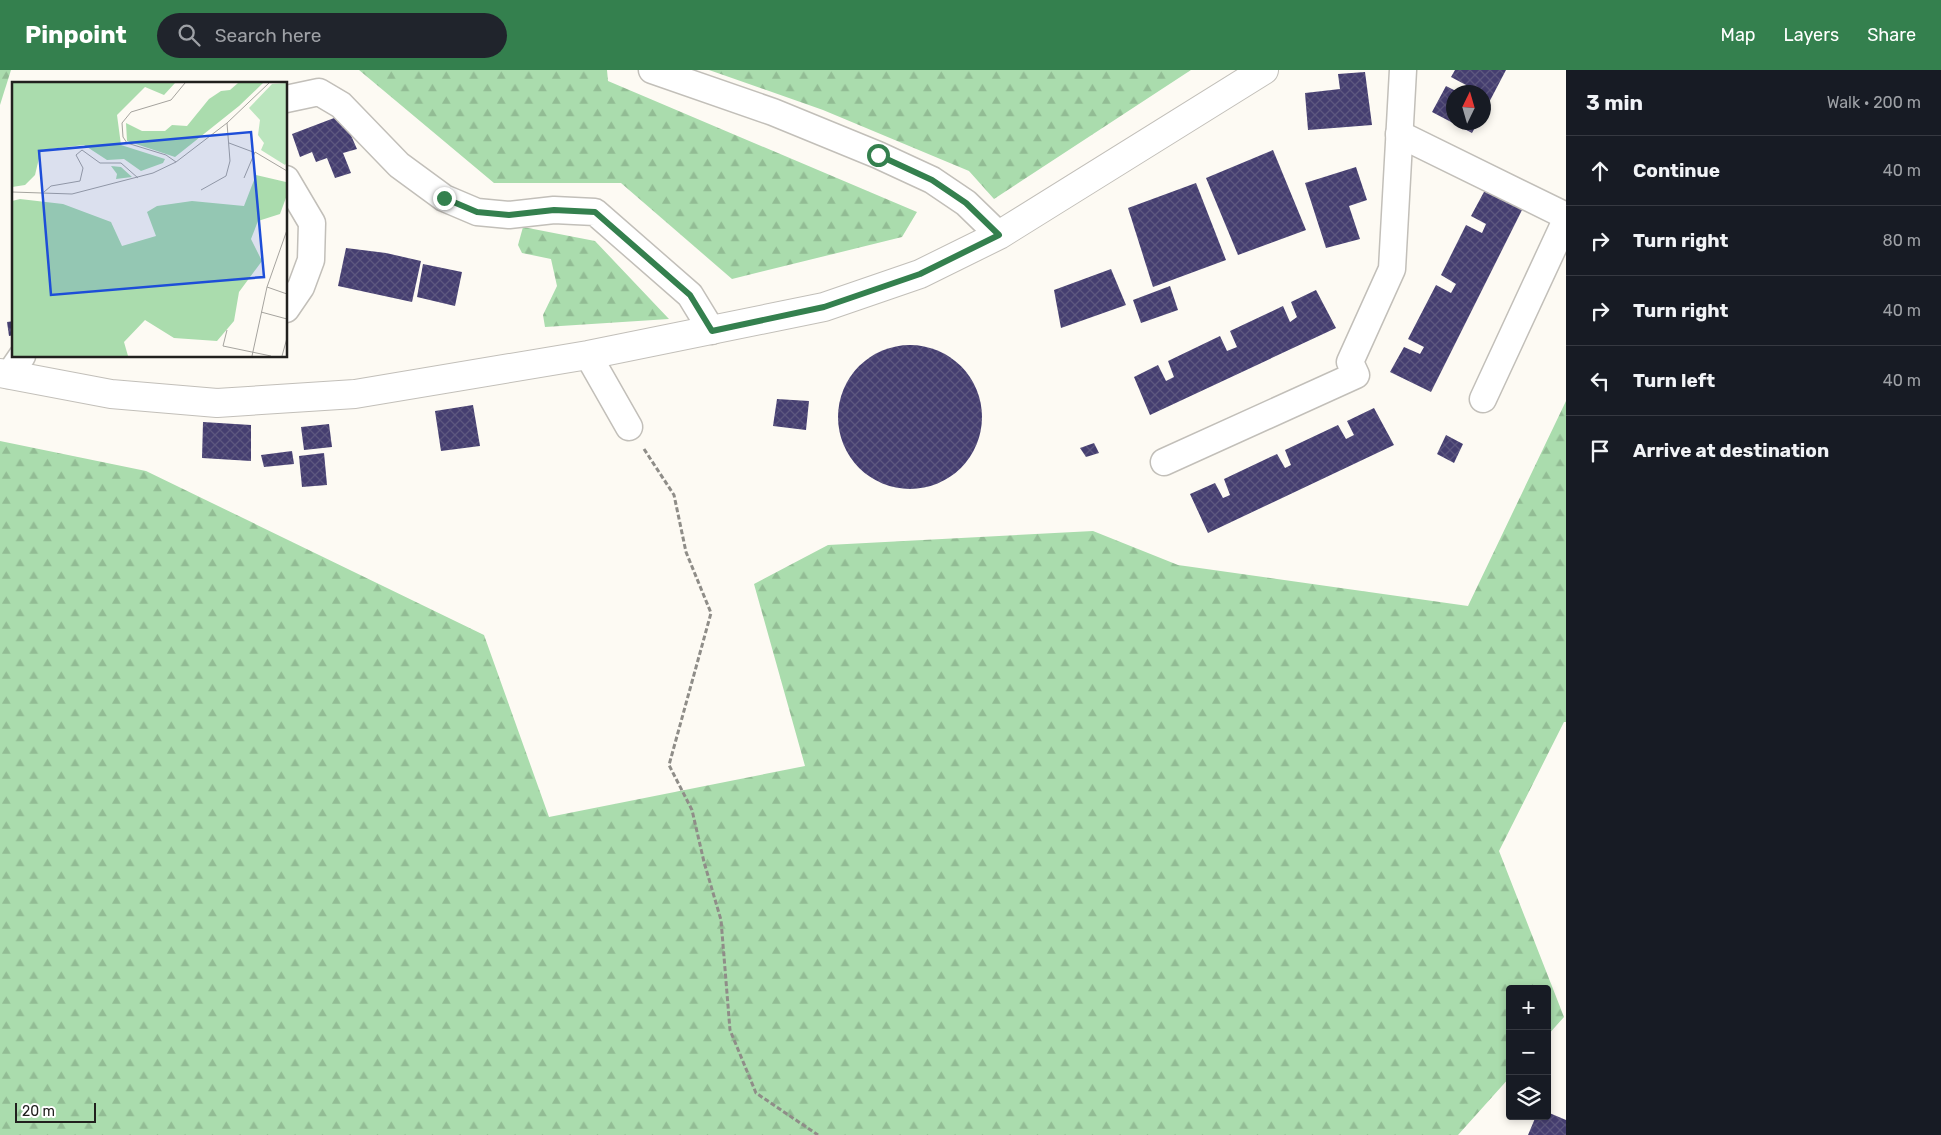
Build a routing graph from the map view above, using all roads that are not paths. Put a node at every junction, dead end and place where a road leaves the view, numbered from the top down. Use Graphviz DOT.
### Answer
graph roads {
  1 [pos="652,70"];
  2 [pos="1264,70"];
  3 [pos="1403,70"];
  4 [pos="288,99"];
  5 [pos="1399,134"];
  6 [pos="288,182"];
  7 [pos="1566,218"];
  8 [pos="999,235"];
  9 [pos="288,306"];
  10 [pos="712,331"];
  11 [pos="588,356"];
  12 [pos="11,368"];
  13 [pos="1483,399"];
  14 [pos="630,427"];
  15 [pos="1164,462"];
  1 -- 8 [label="street"];
  2 -- 8 [label="street"];
  3 -- 5 [label="street"];
  4 -- 10 [label="street"];
  5 -- 7 [label="street"];
  5 -- 15 [label="street"];
  6 -- 9 [label="street"];
  7 -- 13 [label="street"];
  8 -- 10 [label="street"];
  10 -- 11 [label="street"];
  11 -- 12 [label="street"];
  11 -- 14 [label="street"];
}
